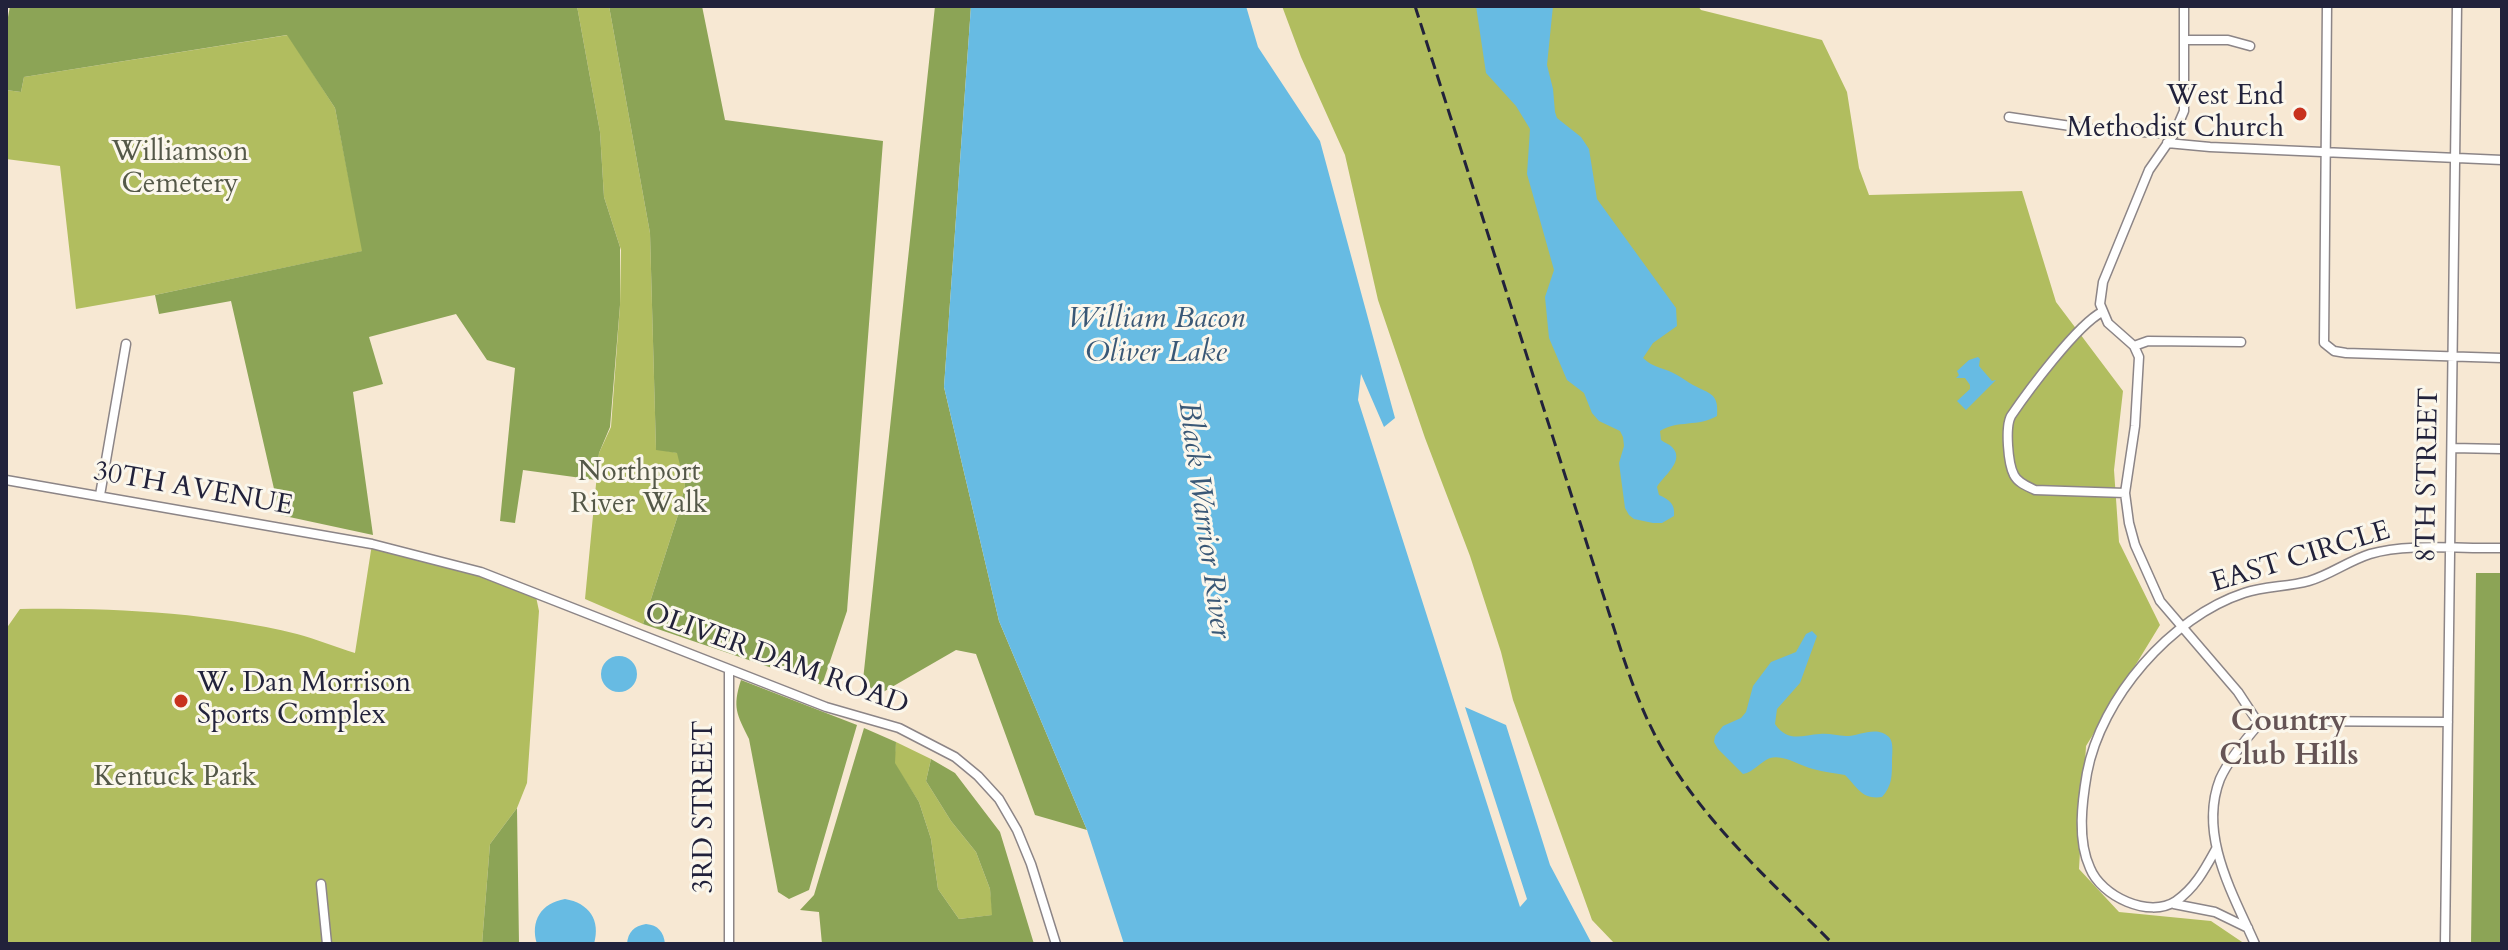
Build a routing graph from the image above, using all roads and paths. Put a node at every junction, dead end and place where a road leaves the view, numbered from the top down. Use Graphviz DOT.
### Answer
graph roads {
  1 [pos="2184,6"];
  2 [pos="2327,6"];
  3 [pos="2457,6"];
  4 [pos="2185,40"];
  5 [pos="2250,46"];
  6 [pos="2009,117"];
  7 [pos="2174,134"];
  8 [pos="2167,143"];
  9 [pos="2325,152"];
  10 [pos="2455,158"];
  11 [pos="2502,160"];
  12 [pos="2102,312"];
  13 [pos="2241,342"];
  14 [pos="126,344"];
  15 [pos="2134,346"];
  16 [pos="2453,356"];
  17 [pos="2502,358"];
  18 [pos="2452,448"];
  19 [pos="2502,449"];
  20 [pos="6,480"];
  21 [pos="2125,493"];
  22 [pos="100,495"];
  23 [pos="372,544"];
  24 [pos="2502,548"];
  25 [pos="2450,549"];
  26 [pos="2181,628"];
  27 [pos="729,670"];
  28 [pos="2448,722"];
  29 [pos="2259,724"];
  30 [pos="2216,849"];
  31 [pos="321,884"];
  32 [pos="2174,904"];
  33 [pos="2248,928"];
  34 [pos="327,944"];
  35 [pos="729,944"];
  36 [pos="1056,944"];
  37 [pos="2255,944"];
  38 [pos="2445,944"];
  1 -- 4 [label="street"];
  2 -- 9 [label="street"];
  3 -- 10 [label="street, 8TH STREET"];
  4 -- 5 [label="street"];
  4 -- 7 [label="street"];
  6 -- 7 [label="street"];
  7 -- 8 [label="street"];
  8 -- 9 [label="street"];
  8 -- 12 [label="street"];
  9 -- 10 [label="street"];
  9 -- 16 [label="street"];
  10 -- 11 [label="street"];
  10 -- 16 [label="street, 8TH STREET"];
  12 -- 15 [label="street"];
  12 -- 21 [label="street"];
  13 -- 15 [label="street"];
  14 -- 22 [label="street"];
  15 -- 21 [label="street"];
  16 -- 17 [label="street"];
  16 -- 18 [label="street, 8TH STREET"];
  18 -- 19 [label="street"];
  18 -- 25 [label="street, 8TH STREET"];
  20 -- 22 [label="street, 30TH AVENUE"];
  21 -- 26 [label="street"];
  22 -- 23 [label="street, 30TH AVENUE"];
  23 -- 27 [label="street, OLIVER DAM ROAD"];
  24 -- 25 [label="street, EAST CIRCLE"];
  25 -- 26 [label="street, EAST CIRCLE"];
  25 -- 28 [label="street, 8TH STREET"];
  26 -- 29 [label="street"];
  26 -- 32 [label="street, EAST CIRCLE"];
  27 -- 35 [label="street, 3RD STREET"];
  27 -- 36 [label="street, OLIVER DAM ROAD"];
  28 -- 29 [label="street"];
  28 -- 38 [label="street, 8TH STREET"];
  29 -- 30 [label="street"];
  30 -- 32 [label="street"];
  30 -- 33 [label="street"];
  31 -- 34 [label="street"];
  32 -- 33 [label="street, EAST CIRCLE"];
  33 -- 37 [label="street"];
}
